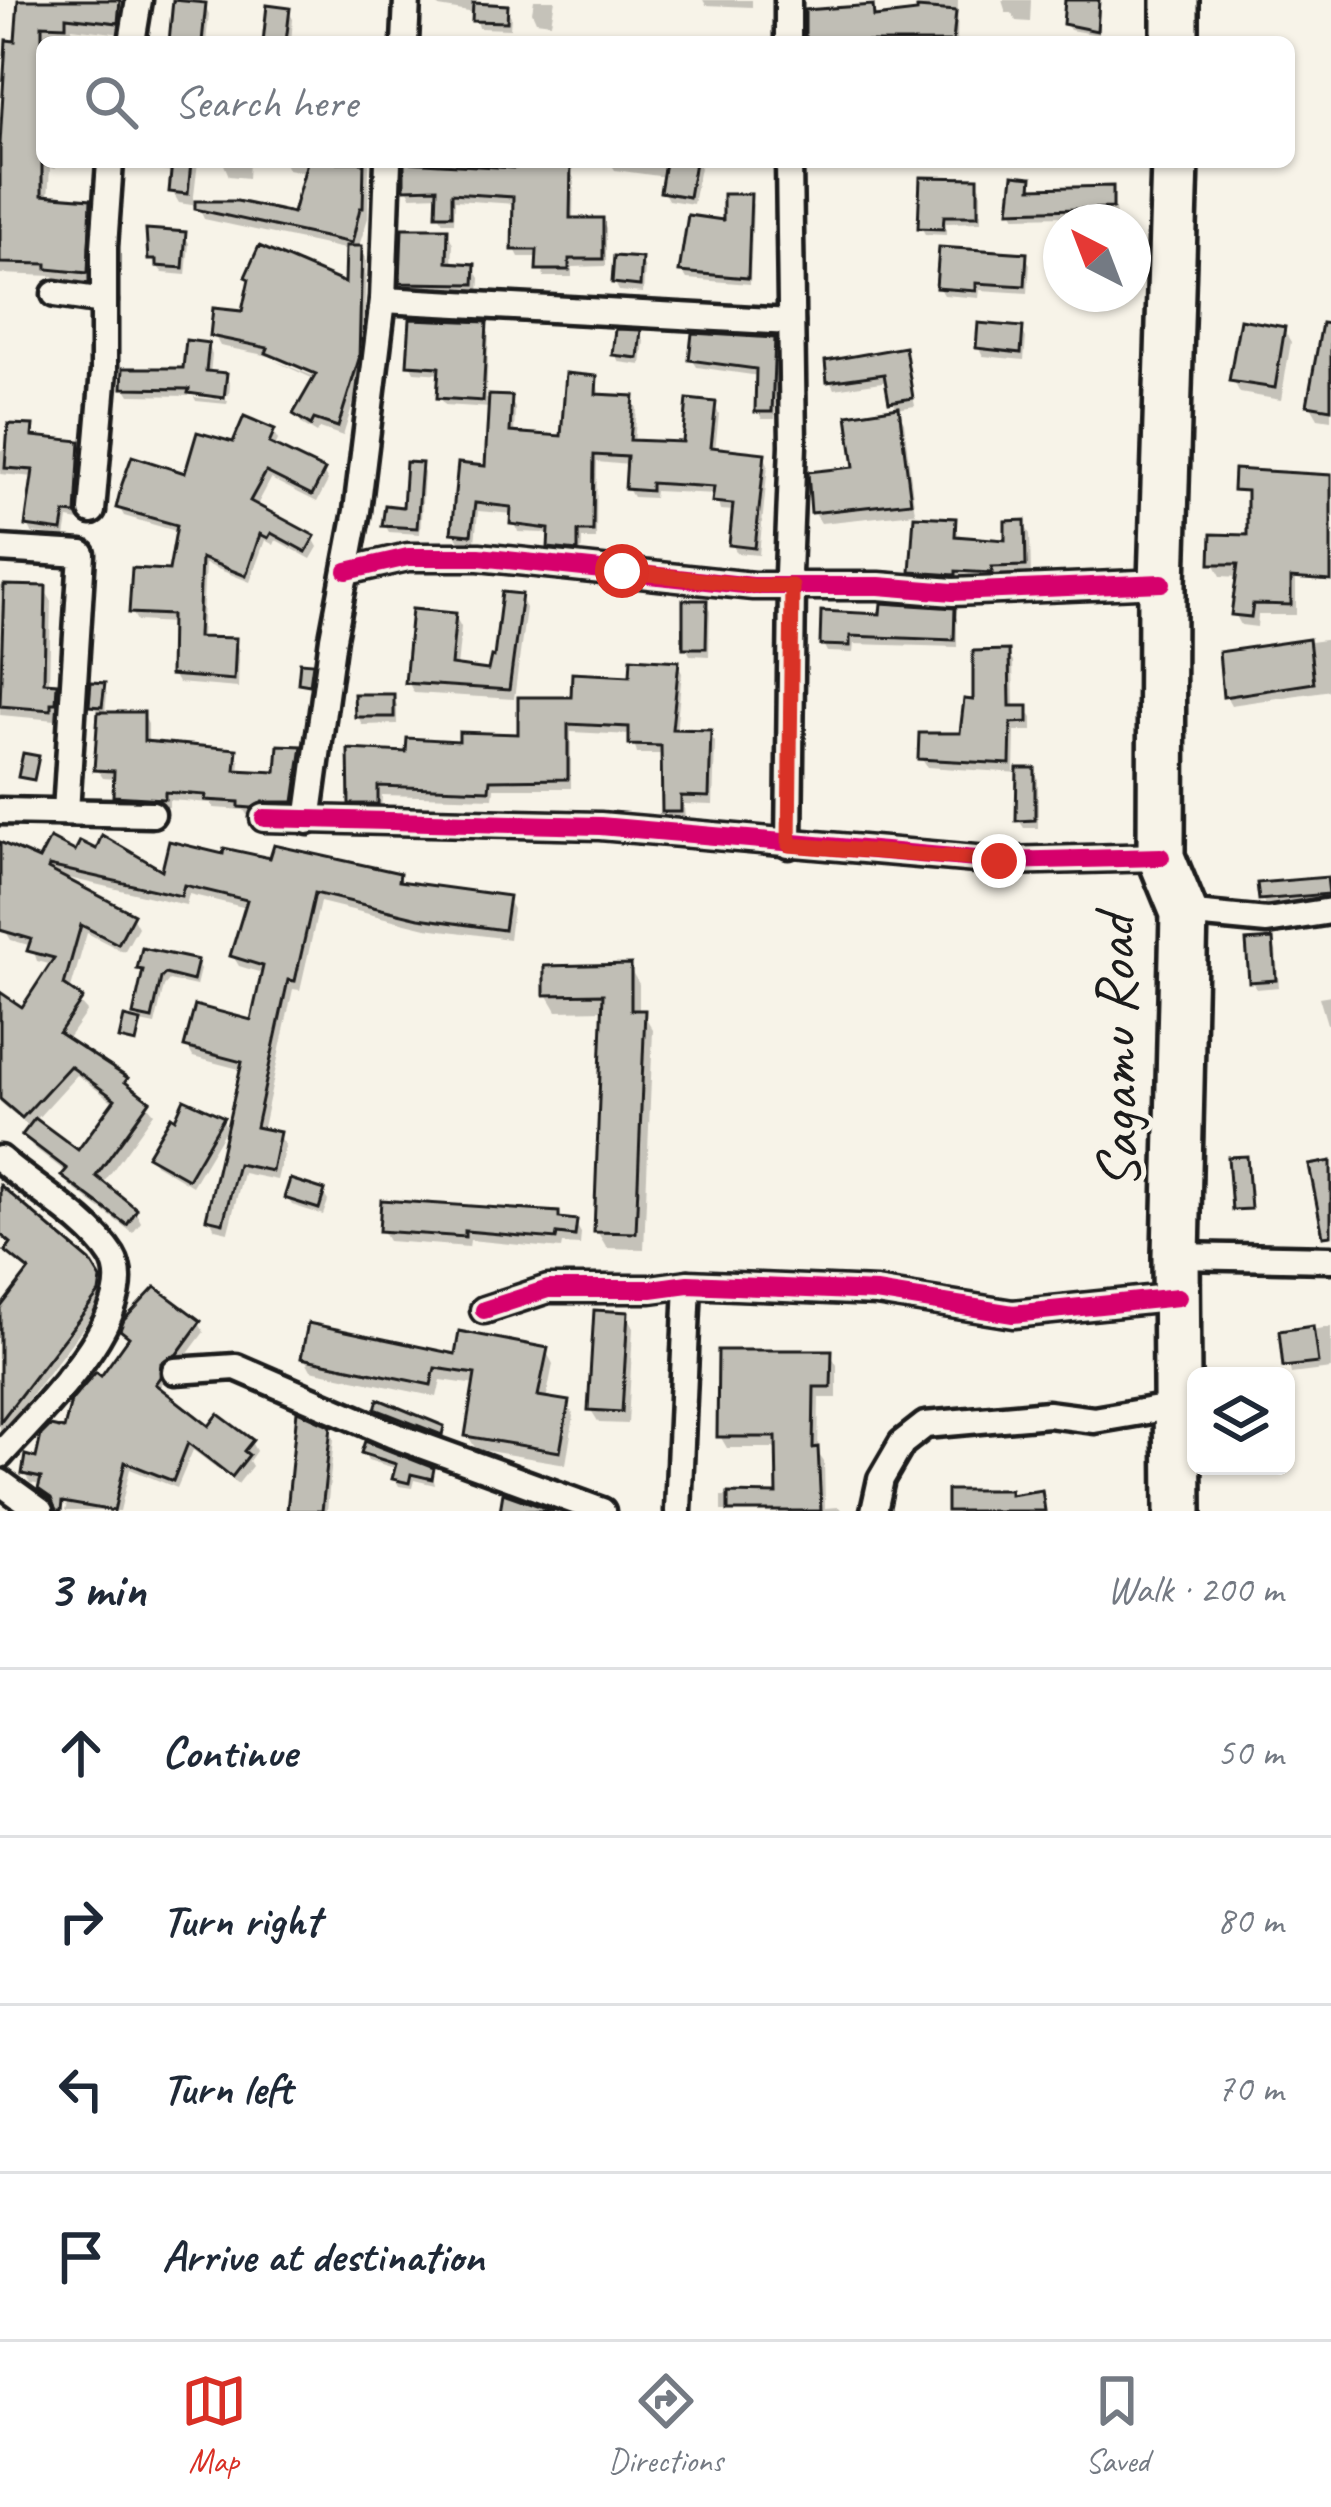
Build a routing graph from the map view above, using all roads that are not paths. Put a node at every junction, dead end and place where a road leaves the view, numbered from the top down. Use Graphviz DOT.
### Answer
graph roads {
  1 [pos="139,0"];
  2 [pos="407,0"];
  3 [pos="788,0"];
  4 [pos="1175,0"];
  5 [pos="133,36"];
  6 [pos="405,36"];
  7 [pos="788,36"];
  8 [pos="1175,36"];
  9 [pos="110,168"];
  10 [pos="388,168"];
  11 [pos="789,168"];
  12 [pos="1175,168"];
  13 [pos="55,294"];
  14 [pos="383,300"];
  15 [pos="104,302"];
  16 [pos="790,322"];
  17 [pos="92,511"];
  18 [pos="0,549"];
  19 [pos="347,571"];
  20 [pos="1162,583"];
  21 [pos="792,586"];
  22 [pos="0,811"];
  23 [pos="66,812"];
  24 [pos="152,814"];
  25 [pos="264,818"];
  26 [pos="308,821"];
  27 [pos="789,845"];
  28 [pos="1161,857"];
  29 [pos="1331,910"];
  30 [pos="1184,914"];
  31 [pos="0,1159"];
  32 [pos="1331,1259"];
  33 [pos="1177,1277"];
  34 [pos="688,1284"];
  35 [pos="484,1310"];
  36 [pos="176,1371"];
  37 [pos="1176,1406"];
  38 [pos="0,1456"];
  39 [pos="0,1482"];
  40 [pos="40,1511"];
  41 [pos="602,1511"];
  42 [pos="678,1511"];
  43 [pos="874,1511"];
  44 [pos="1178,1511"];
  1 -- 5 [label="street"];
  2 -- 6 [label="street"];
  3 -- 7 [label="street"];
  4 -- 8 [label="highway"];
  9 -- 15 [label="street"];
  10 -- 14 [label="street"];
  11 -- 16 [label="street"];
  12 -- 20 [label="highway, Sagamu Road"];
  13 -- 15 [label="street"];
  14 -- 16 [label="street"];
  14 -- 19 [label="street"];
  15 -- 17 [label="street"];
  16 -- 21 [label="street"];
  18 -- 23 [label="street"];
  19 -- 21 [label="street"];
  19 -- 26 [label="street"];
  20 -- 21 [label="street"];
  20 -- 28 [label="highway, Sagamu Road"];
  21 -- 27 [label="street"];
  22 -- 23 [label="street"];
  23 -- 24 [label="street"];
  25 -- 26 [label="street"];
  26 -- 27 [label="street"];
  27 -- 28 [label="street"];
  28 -- 30 [label="highway, Sagamu Road"];
  29 -- 30 [label="street"];
  30 -- 33 [label="highway, Sagamu Road"];
  31 -- 38 [label="street"];
  32 -- 33 [label="street"];
  33 -- 34 [label="street"];
  33 -- 37 [label="highway, Sagamu Road"];
  34 -- 35 [label="street"];
  34 -- 42 [label="street"];
  36 -- 41 [label="street"];
  37 -- 43 [label="street"];
  37 -- 44 [label="highway, Sagamu Road"];
  39 -- 40 [label="street"];
}
